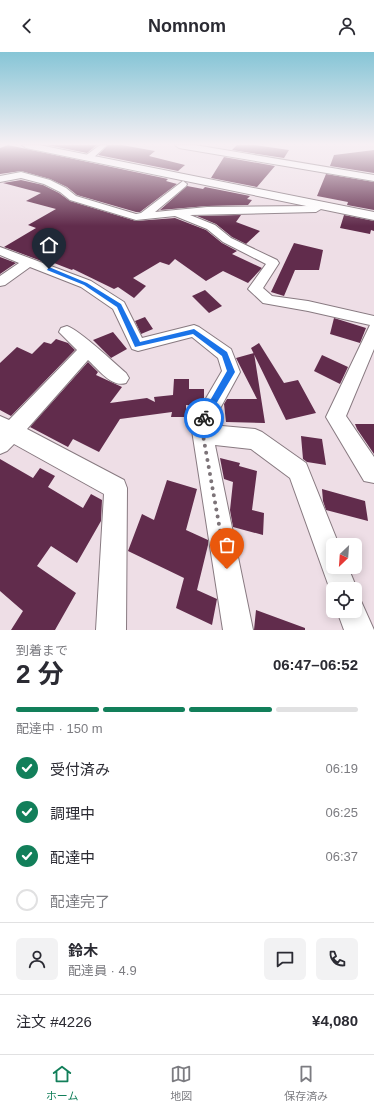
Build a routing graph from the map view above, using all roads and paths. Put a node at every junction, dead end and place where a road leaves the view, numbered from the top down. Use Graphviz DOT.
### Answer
graph roads {
  1 [pos="148,172"];
  2 [pos="190,172"];
  3 [pos="343,172"];
  4 [pos="374,178"];
  5 [pos="0,179"];
  6 [pos="183,180"];
  7 [pos="317,204"];
  8 [pos="174,212"];
  9 [pos="145,216"];
  10 [pos="374,216"];
  11 [pos="0,251"];
  12 [pos="29,262"];
  13 [pos="0,282"];
  14 [pos="374,320"];
  15 [pos="374,330"];
  16 [pos="67,332"];
  17 [pos="88,349"];
  18 [pos="120,378"];
  19 [pos="4,433"];
  20 [pos="202,434"];
  21 [pos="373,474"];
  22 [pos="326,544"];
  23 [pos="354,618"];
  24 [pos="111,630"];
  25 [pos="238,630"];
  26 [pos="359,630"];
  1 -- 6 [label="street"];
  2 -- 6 [label="street"];
  3 -- 4 [label="street"];
  5 -- 9 [label="street"];
  6 -- 7 [label="street"];
  6 -- 9 [label="street"];
  7 -- 8 [label="street"];
  7 -- 10 [label="street"];
  8 -- 9 [label="street"];
  8 -- 14 [label="street"];
  11 -- 12 [label="street"];
  12 -- 13 [label="street"];
  12 -- 20 [label="street"];
  15 -- 21 [label="street"];
  16 -- 17 [label="street"];
  17 -- 18 [label="street"];
  17 -- 19 [label="street"];
  19 -- 24 [label="street"];
  20 -- 22 [label="street"];
  20 -- 25 [label="street"];
  23 -- 26 [label="street"];
}
